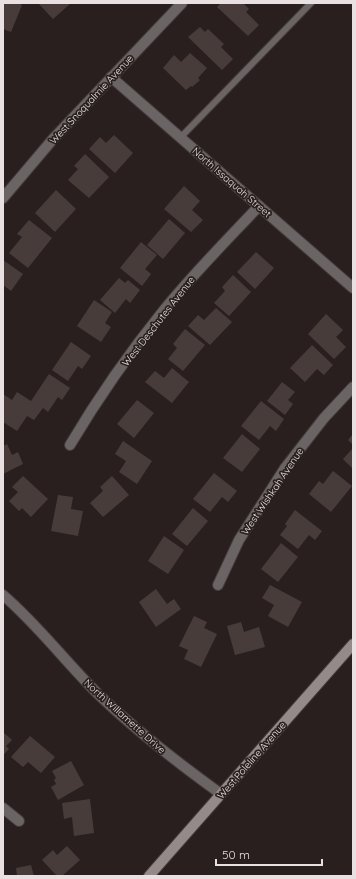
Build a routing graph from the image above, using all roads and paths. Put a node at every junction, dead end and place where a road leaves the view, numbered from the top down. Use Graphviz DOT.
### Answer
graph roads {
  1 [pos="182,3"];
  2 [pos="310,3"];
  3 [pos="111,77"];
  4 [pos="181,137"];
  5 [pos="3,198"];
  6 [pos="259,206"];
  7 [pos="353,288"];
  8 [pos="353,387"];
  9 [pos="70,445"];
  10 [pos="218,585"];
  11 [pos="3,595"];
  12 [pos="353,644"];
  13 [pos="221,794"];
  14 [pos="3,808"];
  15 [pos="19,821"];
  16 [pos="150,876"];
  1 -- 3 [label="street, West Snoqualmie Avenue"];
  2 -- 4 [label="lane"];
  3 -- 4 [label="street, North Issaquah Street"];
  3 -- 5 [label="street, West Snoqualmie Avenue"];
  4 -- 6 [label="street, North Issaquah Street"];
  6 -- 7 [label="street, North Issaquah Street"];
  6 -- 9 [label="street, West Deschutes Avenue"];
  8 -- 10 [label="street, West Wishkah Avenue"];
  11 -- 13 [label="street, North Willamette Drive"];
  12 -- 13 [label="street, West Poleline Avenue"];
  13 -- 16 [label="street, West Poleline Avenue"];
  14 -- 15 [label="street"];
}
